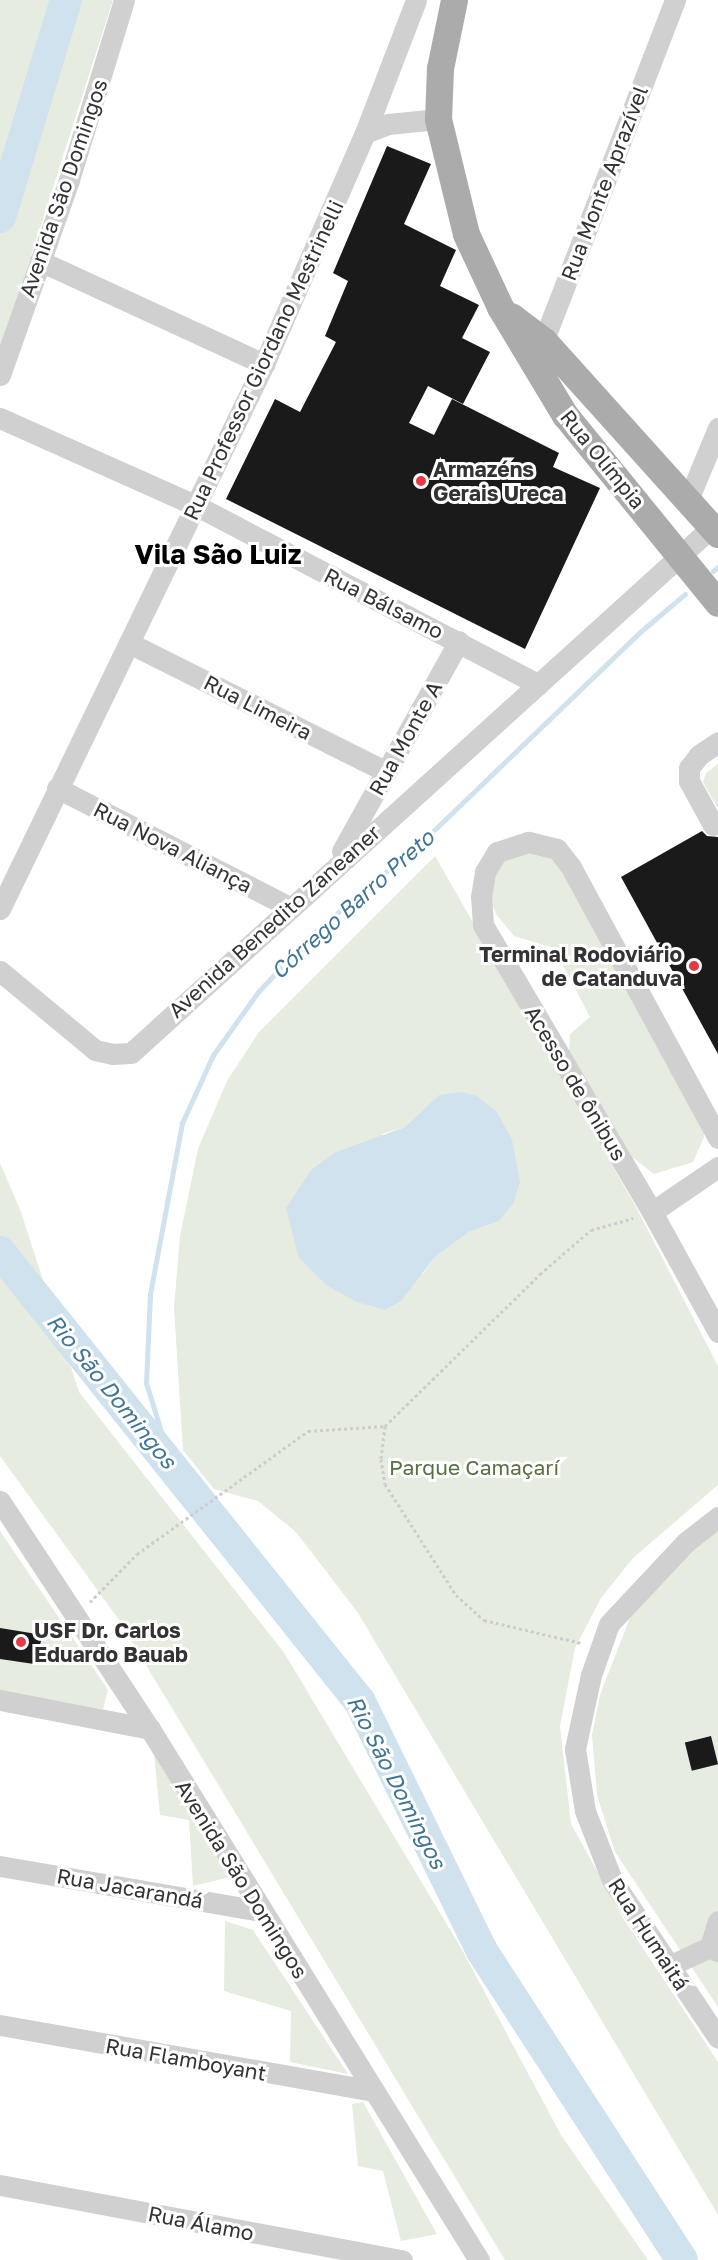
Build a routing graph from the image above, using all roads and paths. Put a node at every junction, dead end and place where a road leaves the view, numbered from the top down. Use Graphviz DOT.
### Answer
graph roads {
  1 [pos="124,0"];
  2 [pos="416,0"];
  3 [pos="454,0"];
  4 [pos="675,0"];
  5 [pos="438,119"];
  6 [pos="365,134"];
  7 [pos="40,261"];
  8 [pos="500,307"];
  9 [pos="544,341"];
  10 [pos="264,364"];
  11 [pos="533,367"];
  12 [pos="0,375"];
  13 [pos="0,418"];
  14 [pos="718,428"];
  15 [pos="688,500"];
  16 [pos="196,506"];
  17 [pos="716,528"];
  18 [pos="681,554"];
  19 [pos="718,603"];
  20 [pos="459,641"];
  21 [pos="129,643"];
  22 [pos="538,684"];
  23 [pos="718,742"];
  24 [pos="387,772"];
  25 [pos="57,788"];
  26 [pos="713,825"];
  27 [pos="334,866"];
  28 [pos="288,906"];
  29 [pos="0,909"];
  30 [pos="0,971"];
  31 [pos="718,1138"];
  32 [pos="718,1167"];
  33 [pos="652,1212"];
  34 [pos="718,1332"];
  35 [pos="385,1426"];
  36 [pos="0,1502"];
  37 [pos="718,1517"];
  38 [pos="76,1617"];
  39 [pos="601,1647"];
  40 [pos="0,1700"];
  41 [pos="150,1729"];
  42 [pos="0,1866"];
  43 [pos="260,1911"];
  44 [pos="718,1921"];
  45 [pos="715,1947"];
  46 [pos="669,1966"];
  47 [pos="0,2025"];
  48 [pos="718,2038"];
  49 [pos="373,2091"];
  50 [pos="0,2186"];
  51 [pos="402,2260"];
  52 [pos="479,2260"];
  1 -- 7 [label="street, Avenida São Domingos"];
  2 -- 6 [label="street, Rua Professor Giordano Mestrinelli"];
  3 -- 5 [label="main road, Rua Olímpia"];
  4 -- 9 [label="street, Rua Monte Aprazível"];
  5 -- 6 [label="street"];
  5 -- 8 [label="main road, Rua Olímpia"];
  6 -- 10 [label="street, Rua Professor Giordano Mestrinelli"];
  7 -- 10 [label="street"];
  7 -- 12 [label="street, Avenida São Domingos"];
  8 -- 9 [label="main road, Rua Olímpia"];
  8 -- 11 [label="main road, Rua Olímpia"];
  9 -- 11 [label="street, Rua Monte Aprazível"];
  9 -- 15 [label="main road, Rua Olímpia"];
  10 -- 16 [label="street, Rua Professor Giordano Mestrinelli"];
  11 -- 18 [label="main road, Rua Olímpia"];
  13 -- 16 [label="street, Rua Bálsamo"];
  14 -- 15 [label="street"];
  15 -- 17 [label="main road, Rua Olímpia"];
  16 -- 20 [label="street, Rua Bálsamo"];
  16 -- 21 [label="street, Rua Professor Giordano Mestrinelli"];
  17 -- 18 [label="street, Avenida Benedito Zaneaner"];
  18 -- 19 [label="main road, Rua Olímpia"];
  18 -- 22 [label="street, Avenida Benedito Zaneaner"];
  20 -- 22 [label="street, Rua Bálsamo"];
  20 -- 24 [label="street, Rua Monte A"];
  21 -- 24 [label="street, Rua Limeira"];
  21 -- 25 [label="street, Rua Professor Giordano Mestrinelli"];
  22 -- 27 [label="street, Avenida Benedito Zaneaner"];
  23 -- 26 [label="street"];
  24 -- 27 [label="street, Rua Monte A"];
  25 -- 28 [label="street, Rua Nova Aliança"];
  25 -- 29 [label="street, Rua Professor Giordano Mestrinelli"];
  27 -- 28 [label="street, Avenida Benedito Zaneaner"];
  28 -- 30 [label="street, Avenida Benedito Zaneaner"];
  31 -- 33 [label="street, Acesso de ônibus"];
  32 -- 33 [label="street"];
  33 -- 34 [label="street, Acesso de ônibus"];
  33 -- 35 [label="path"];
  35 -- 38 [label="path"];
  35 -- 39 [label="path"];
  36 -- 38 [label="street, Avenida São Domingos"];
  37 -- 39 [label="street, Rua Humaitá"];
  38 -- 41 [label="street, Avenida São Domingos"];
  39 -- 46 [label="street, Rua Humaitá"];
  40 -- 41 [label="street"];
  41 -- 43 [label="street, Avenida São Domingos"];
  42 -- 43 [label="street, Rua Jacarandá"];
  43 -- 49 [label="street, Avenida São Domingos"];
  44 -- 45 [label="street"];
  45 -- 46 [label="street"];
  46 -- 48 [label="street, Rua Humaitá"];
  47 -- 49 [label="street, Rua Flamboyant"];
  49 -- 52 [label="street, Avenida São Domingos"];
  50 -- 51 [label="street, Rua Álamo"];
}
